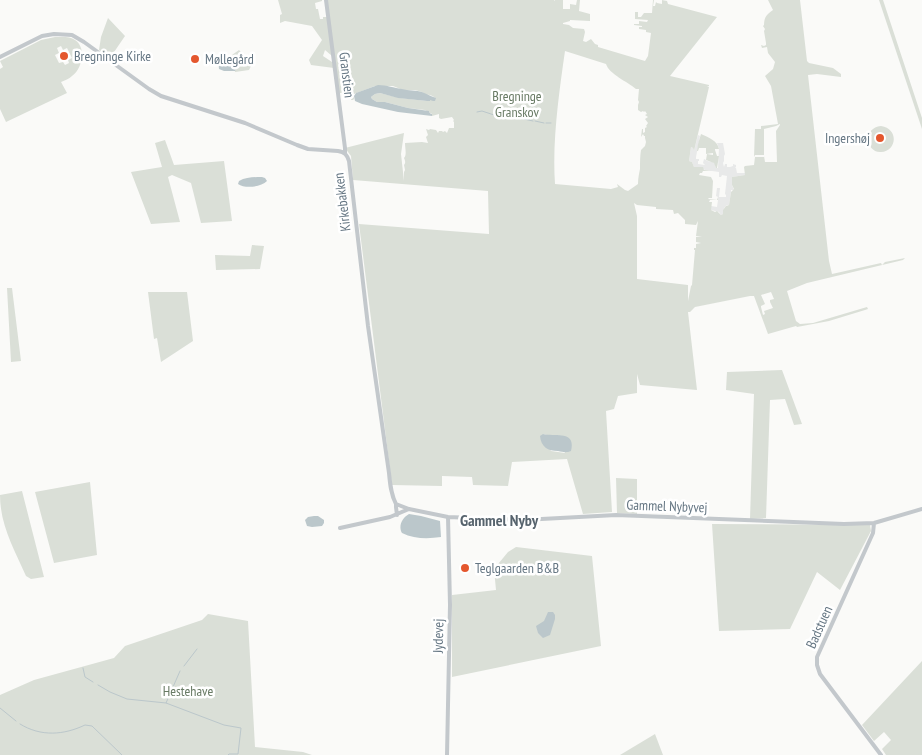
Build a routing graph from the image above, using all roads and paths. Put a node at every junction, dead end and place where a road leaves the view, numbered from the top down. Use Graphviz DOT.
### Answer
graph roads {
  1 [pos="326,0"];
  2 [pos="0,57"];
  3 [pos="345,153"];
  4 [pos="396,504"];
  5 [pos="409,509"];
  6 [pos="922,509"];
  7 [pos="397,515"];
  8 [pos="448,517"];
  9 [pos="874,523"];
  10 [pos="340,528"];
  11 [pos="447,755"];
  12 [pos="881,755"];
  1 -- 3 [label="street, Granstien"];
  2 -- 3 [label="street, Kirkebakken"];
  3 -- 4 [label="street, Kirkebakken"];
  4 -- 5 [label="street, Gammel Nybyvej"];
  4 -- 7 [label="street"];
  5 -- 7 [label="street"];
  5 -- 8 [label="street, Gammel Nybyvej"];
  6 -- 9 [label="street, Gammel Nybyvej"];
  7 -- 10 [label="street"];
  8 -- 9 [label="street, Gammel Nybyvej"];
  8 -- 11 [label="street, Jydevej"];
  9 -- 12 [label="street, Badstuen"];
}
